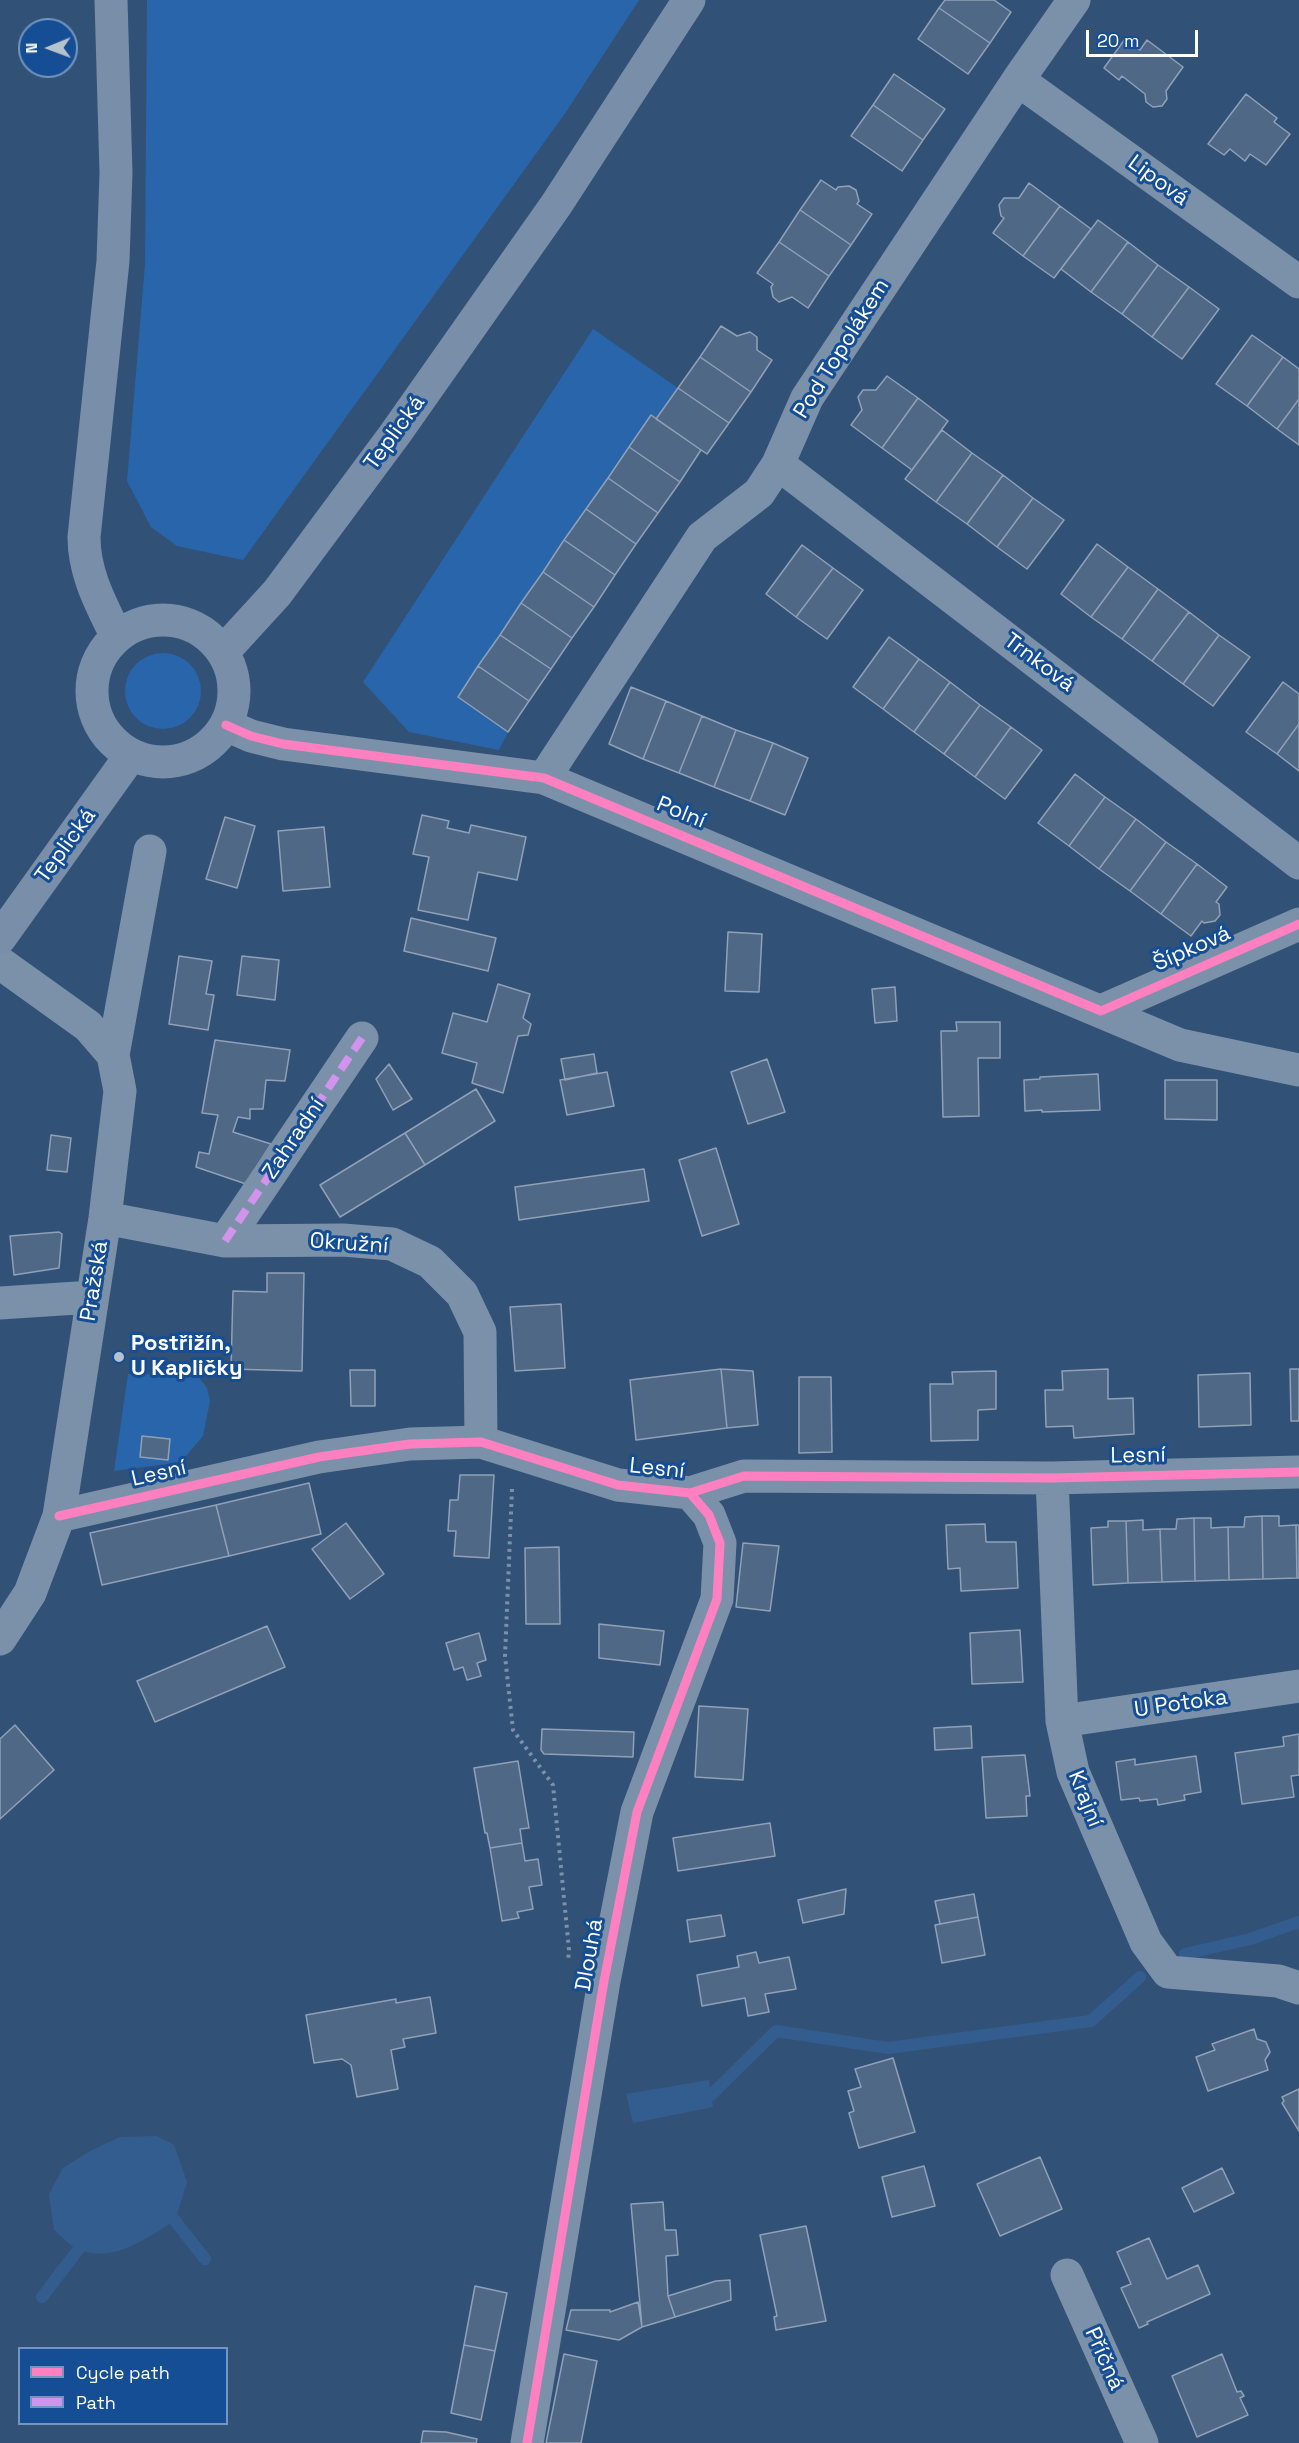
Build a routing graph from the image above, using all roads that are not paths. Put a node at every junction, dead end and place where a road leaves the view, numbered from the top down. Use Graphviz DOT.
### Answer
graph roads {
  1 [pos="111,0"];
  2 [pos="689,0"];
  3 [pos="1074,0"];
  4 [pos="1018,80"];
  5 [pos="1299,282"];
  6 [pos="778,464"];
  7 [pos="117,637"];
  8 [pos="222,651"];
  9 [pos="226,725"];
  10 [pos="131,755"];
  11 [pos="544,778"];
  12 [pos="150,851"];
  13 [pos="1299,863"];
  14 [pos="1299,924"];
  15 [pos="0,938"];
  16 [pos="0,963"];
  17 [pos="1101,1011"];
  18 [pos="362,1038"];
  19 [pos="113,1055"];
  20 [pos="1299,1070"];
  21 [pos="105,1218"];
  22 [pos="225,1241"];
  23 [pos="92,1297"];
  24 [pos="0,1303"];
  25 [pos="481,1442"];
  26 [pos="1299,1472"];
  27 [pos="1052,1478"];
  28 [pos="690,1493"];
  29 [pos="59,1516"];
  30 [pos="0,1639"];
  31 [pos="1299,1686"];
  32 [pos="1062,1721"];
  33 [pos="1299,1988"];
  34 [pos="1067,2275"];
  35 [pos="527,2443"];
  36 [pos="1142,2443"];
  1 -- 7 [label="main road"];
  2 -- 8 [label="main road, Teplická"];
  3 -- 4 [label="street, Pod Topolákem"];
  4 -- 5 [label="street, Lipová"];
  4 -- 6 [label="street, Pod Topolákem"];
  6 -- 11 [label="street, Pod Topolákem"];
  6 -- 13 [label="street, Trnková"];
  7 -- 8 [label="main road"];
  7 -- 10 [label="main road"];
  8 -- 9 [label="main road"];
  9 -- 10 [label="main road"];
  9 -- 11 [label="street, Polní"];
  10 -- 15 [label="main road, Teplická"];
  11 -- 17 [label="street, Polní"];
  12 -- 19 [label="street"];
  14 -- 17 [label="street, Šípková"];
  16 -- 19 [label="street, Pražská"];
  17 -- 20 [label="street, Polní"];
  18 -- 22 [label="street, Zahradní"];
  19 -- 21 [label="street, Pražská"];
  21 -- 22 [label="street, Okružní"];
  21 -- 23 [label="street, Pražská"];
  22 -- 25 [label="street, Okružní"];
  23 -- 24 [label="street"];
  23 -- 29 [label="street, Pražská"];
  25 -- 28 [label="street, Lesní"];
  25 -- 29 [label="street, Lesní"];
  26 -- 27 [label="street, Lesní"];
  27 -- 28 [label="street, Lesní"];
  27 -- 32 [label="street, Krajní"];
  28 -- 35 [label="street, Dlouhá"];
  29 -- 30 [label="street, Pražská"];
  31 -- 32 [label="street, U Potoka"];
  32 -- 33 [label="street, Krajní"];
  34 -- 36 [label="street, Příčná"];
}
